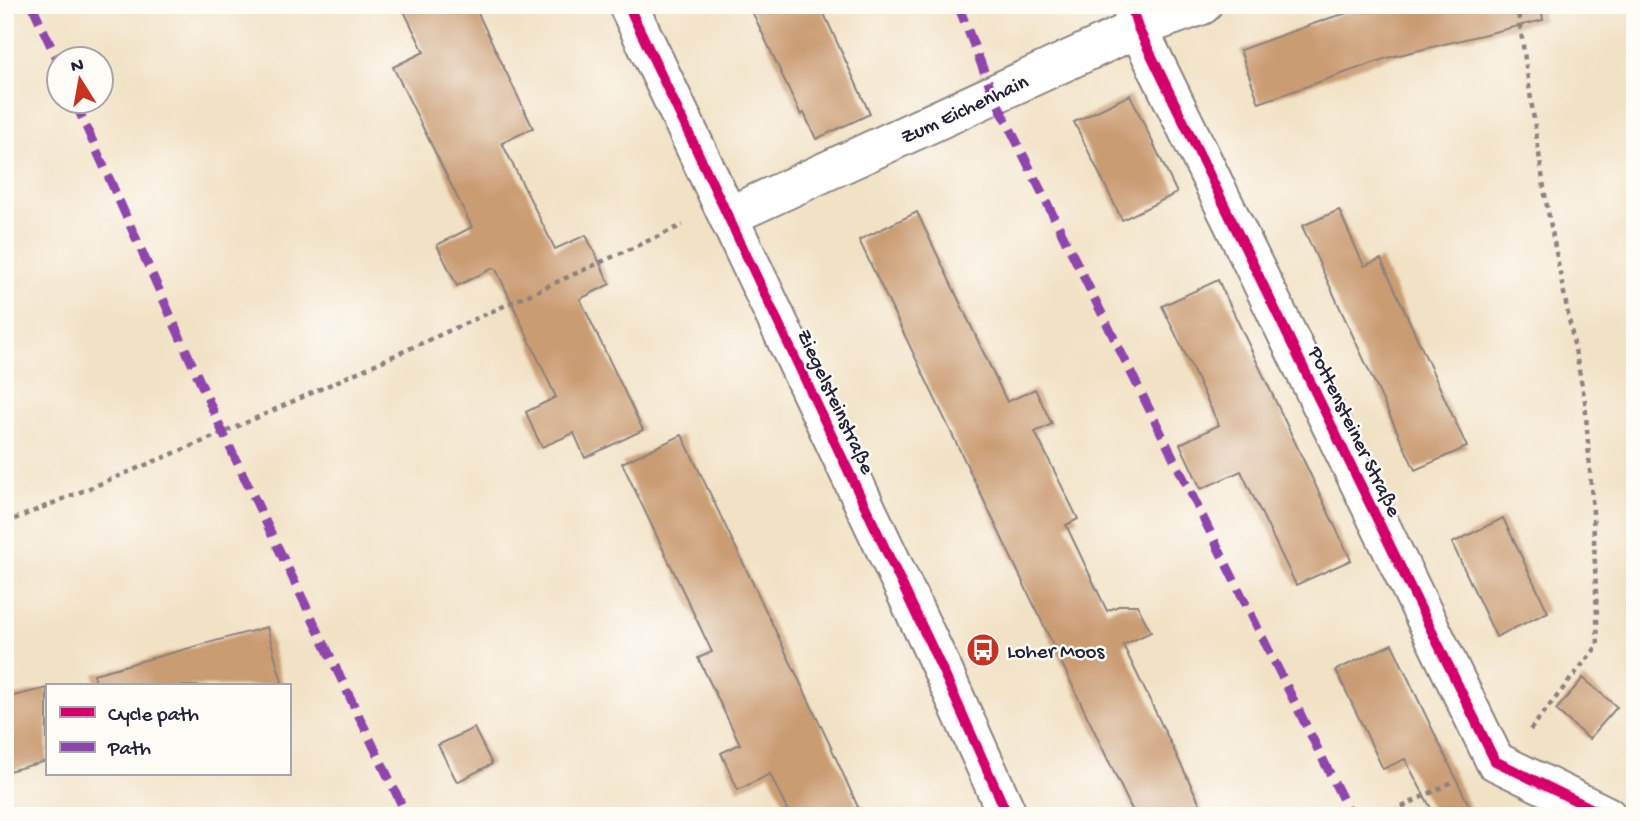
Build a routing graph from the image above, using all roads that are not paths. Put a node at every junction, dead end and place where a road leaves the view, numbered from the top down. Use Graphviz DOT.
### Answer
graph roads {
  1 [pos="628,5"];
  2 [pos="1202,5"];
  3 [pos="1135,17"];
  4 [pos="729,216"];
  5 [pos="1008,816"];
  6 [pos="1607,816"];
  1 -- 4 [label="street, Ziegelsteinstraße"];
  2 -- 3 [label="street, Zum Eichenhain"];
  3 -- 4 [label="street, Zum Eichenhain"];
  3 -- 6 [label="street, Pottensteiner Straße"];
  4 -- 5 [label="street, Ziegelsteinstraße"];
}
